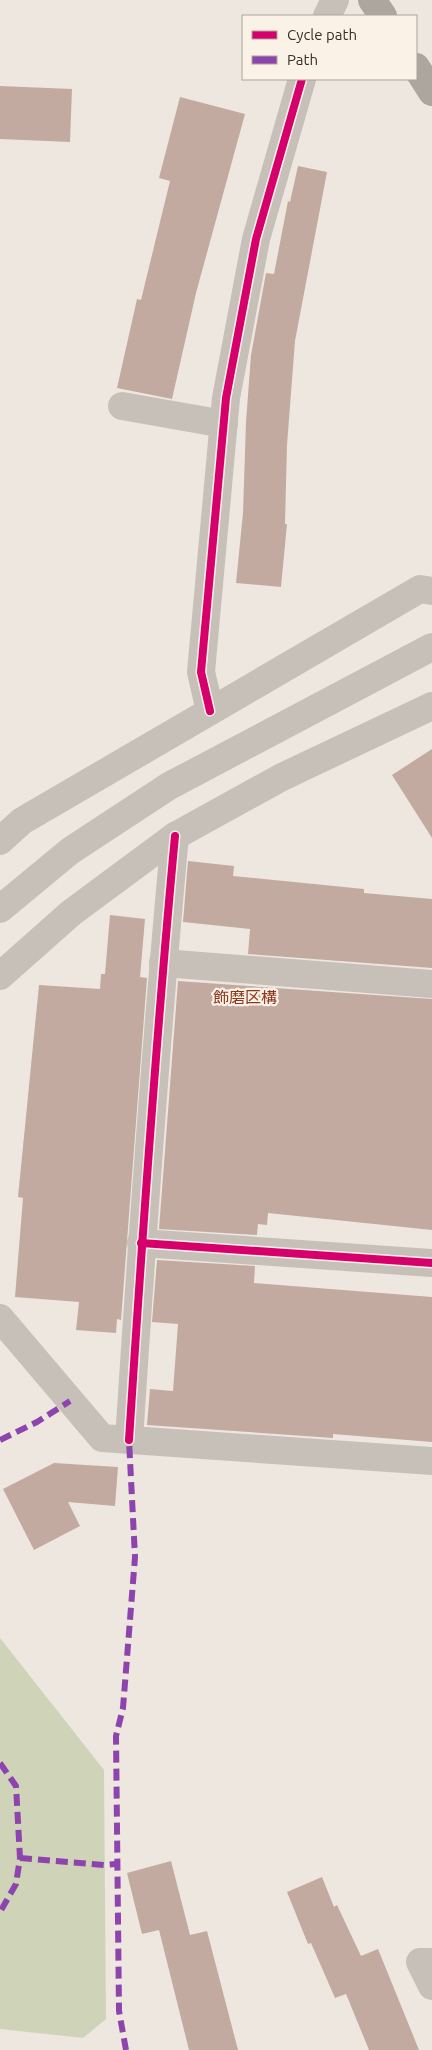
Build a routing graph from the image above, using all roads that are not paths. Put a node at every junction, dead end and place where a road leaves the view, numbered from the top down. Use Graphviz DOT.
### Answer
graph roads {
  1 [pos="336,0"];
  2 [pos="372,0"];
  3 [pos="328,15"];
  4 [pos="381,15"];
  5 [pos="417,69"];
  6 [pos="302,80"];
  7 [pos="432,92"];
  8 [pos="122,406"];
  9 [pos="224,424"];
  10 [pos="432,590"];
  11 [pos="432,647"];
  12 [pos="432,706"];
  13 [pos="210,711"];
  14 [pos="176,836"];
  15 [pos="0,841"];
  16 [pos="0,909"];
  17 [pos="163,963"];
  18 [pos="0,976"];
  19 [pos="432,984"];
  20 [pos="141,1243"];
  21 [pos="432,1264"];
  22 [pos="0,1318"];
  23 [pos="129,1440"];
  24 [pos="432,1461"];
  25 [pos="432,1962"];
  26 [pos="432,1986"];
  1 -- 3 [label="street"];
  2 -- 4 [label="highway"];
  5 -- 7 [label="highway"];
  6 -- 9 [label="street"];
  8 -- 9 [label="street"];
  9 -- 13 [label="street"];
  10 -- 13 [label="street"];
  11 -- 16 [label="street"];
  12 -- 14 [label="street"];
  13 -- 15 [label="street"];
  14 -- 17 [label="street"];
  14 -- 18 [label="street"];
  17 -- 19 [label="street"];
  17 -- 20 [label="street"];
  20 -- 21 [label="street"];
  20 -- 23 [label="street"];
  22 -- 23 [label="street"];
  23 -- 24 [label="street"];
  25 -- 26 [label="street"];
}
